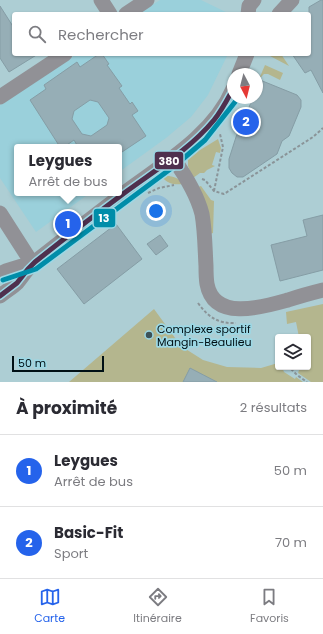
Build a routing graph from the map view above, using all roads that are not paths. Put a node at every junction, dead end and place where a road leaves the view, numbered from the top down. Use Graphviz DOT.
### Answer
graph roads {
  1 [pos="101,0"];
  2 [pos="146,0"];
  3 [pos="273,0"];
  4 [pos="292,0"];
  5 [pos="109,12"];
  6 [pos="129,12"];
  7 [pos="279,12"];
  8 [pos="281,12"];
  9 [pos="62,56"];
  10 [pos="246,56"];
  11 [pos="241,68"];
  12 [pos="1,94"];
  13 [pos="227,101"];
  14 [pos="173,158"];
  15 [pos="122,196"];
  16 [pos="122,196"];
  17 [pos="0,214"];
  18 [pos="32,263"];
  19 [pos="0,274"];
  20 [pos="323,290"];
  21 [pos="0,296"];
  1 -- 5 [label="street"];
  2 -- 6 [label="street"];
  3 -- 7 [label="street"];
  4 -- 8 [label="street"];
  9 -- 12 [label="street"];
  10 -- 11 [label="street"];
  13 -- 14 [label="street"];
  14 -- 15 [label="street"];
  14 -- 20 [label="street"];
  16 -- 18 [label="street"];
  17 -- 18 [label="street"];
  18 -- 19 [label="street"];
  18 -- 21 [label="street"];
}
